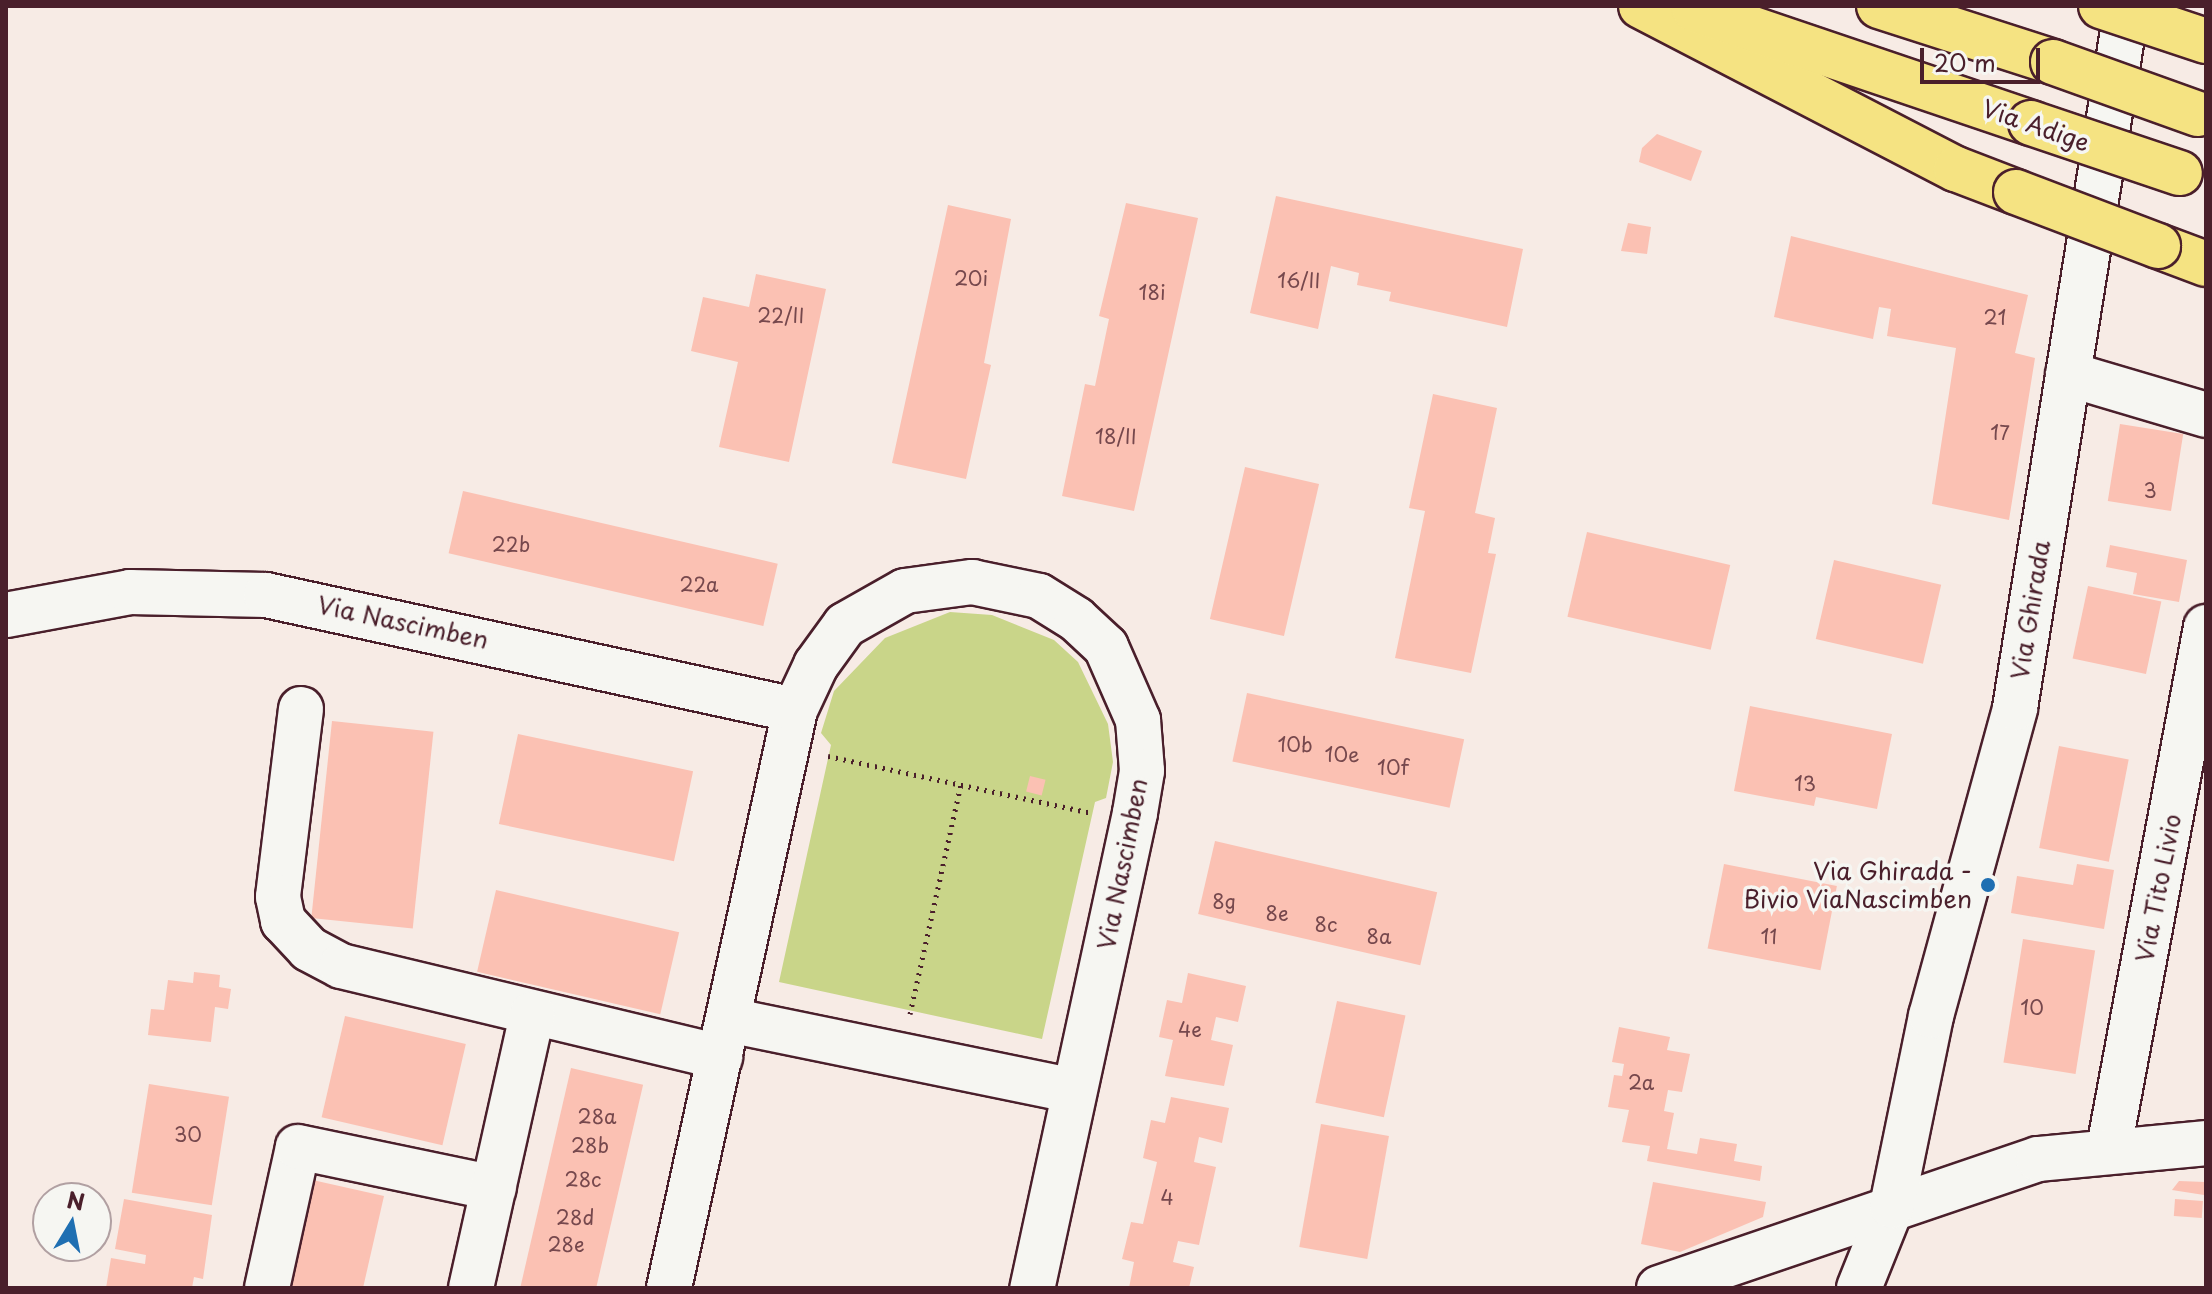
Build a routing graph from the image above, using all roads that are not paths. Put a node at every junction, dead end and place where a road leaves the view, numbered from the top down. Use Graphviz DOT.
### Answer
graph roads {
  1 [pos="1641,6"];
  2 [pos="1684,6"];
  3 [pos="1879,6"];
  4 [pos="2101,6"];
  5 [pos="2127,6"];
  6 [pos="2206,41"];
  7 [pos="2202,115"];
  8 [pos="2193,178"];
  9 [pos="2206,264"];
  10 [pos="2068,374"];
  11 [pos="2206,415"];
  12 [pos="6,615"];
  13 [pos="2206,627"];
  14 [pos="301,709"];
  15 [pos="795,710"];
  16 [pos="532,1014"];
  17 [pos="724,1038"];
  18 [pos="1074,1091"];
  19 [pos="2206,1143"];
  20 [pos="2109,1148"];
  21 [pos="494,1188"];
  22 [pos="1892,1206"];
  23 [pos="267,1288"];
  24 [pos="471,1288"];
  25 [pos="669,1288"];
  26 [pos="1032,1288"];
  27 [pos="1659,1288"];
  28 [pos="1859,1288"];
  1 -- 9 [label="highway, bridge"];
  2 -- 8 [label="highway, Via Adige, bridge"];
  3 -- 7 [label="highway, bridge"];
  4 -- 6 [label="highway, bridge"];
  5 -- 10 [label="street, Via Ghirada"];
  10 -- 11 [label="street"];
  10 -- 22 [label="street, Via Ghirada"];
  12 -- 15 [label="street, Via Nascimben"];
  13 -- 20 [label="street, Via Tito Livio"];
  14 -- 16 [label="street"];
  15 -- 17 [label="street, Via Nascimben"];
  15 -- 18 [label="street, Via Nascimben"];
  16 -- 17 [label="street"];
  16 -- 21 [label="street"];
  17 -- 18 [label="street"];
  17 -- 25 [label="street, Via Nascimben"];
  18 -- 26 [label="street, Via Nascimben"];
  19 -- 20 [label="street"];
  20 -- 22 [label="street"];
  21 -- 23 [label="street"];
  21 -- 24 [label="street"];
  22 -- 27 [label="street"];
  22 -- 28 [label="street, Via Ghirada"];
}
